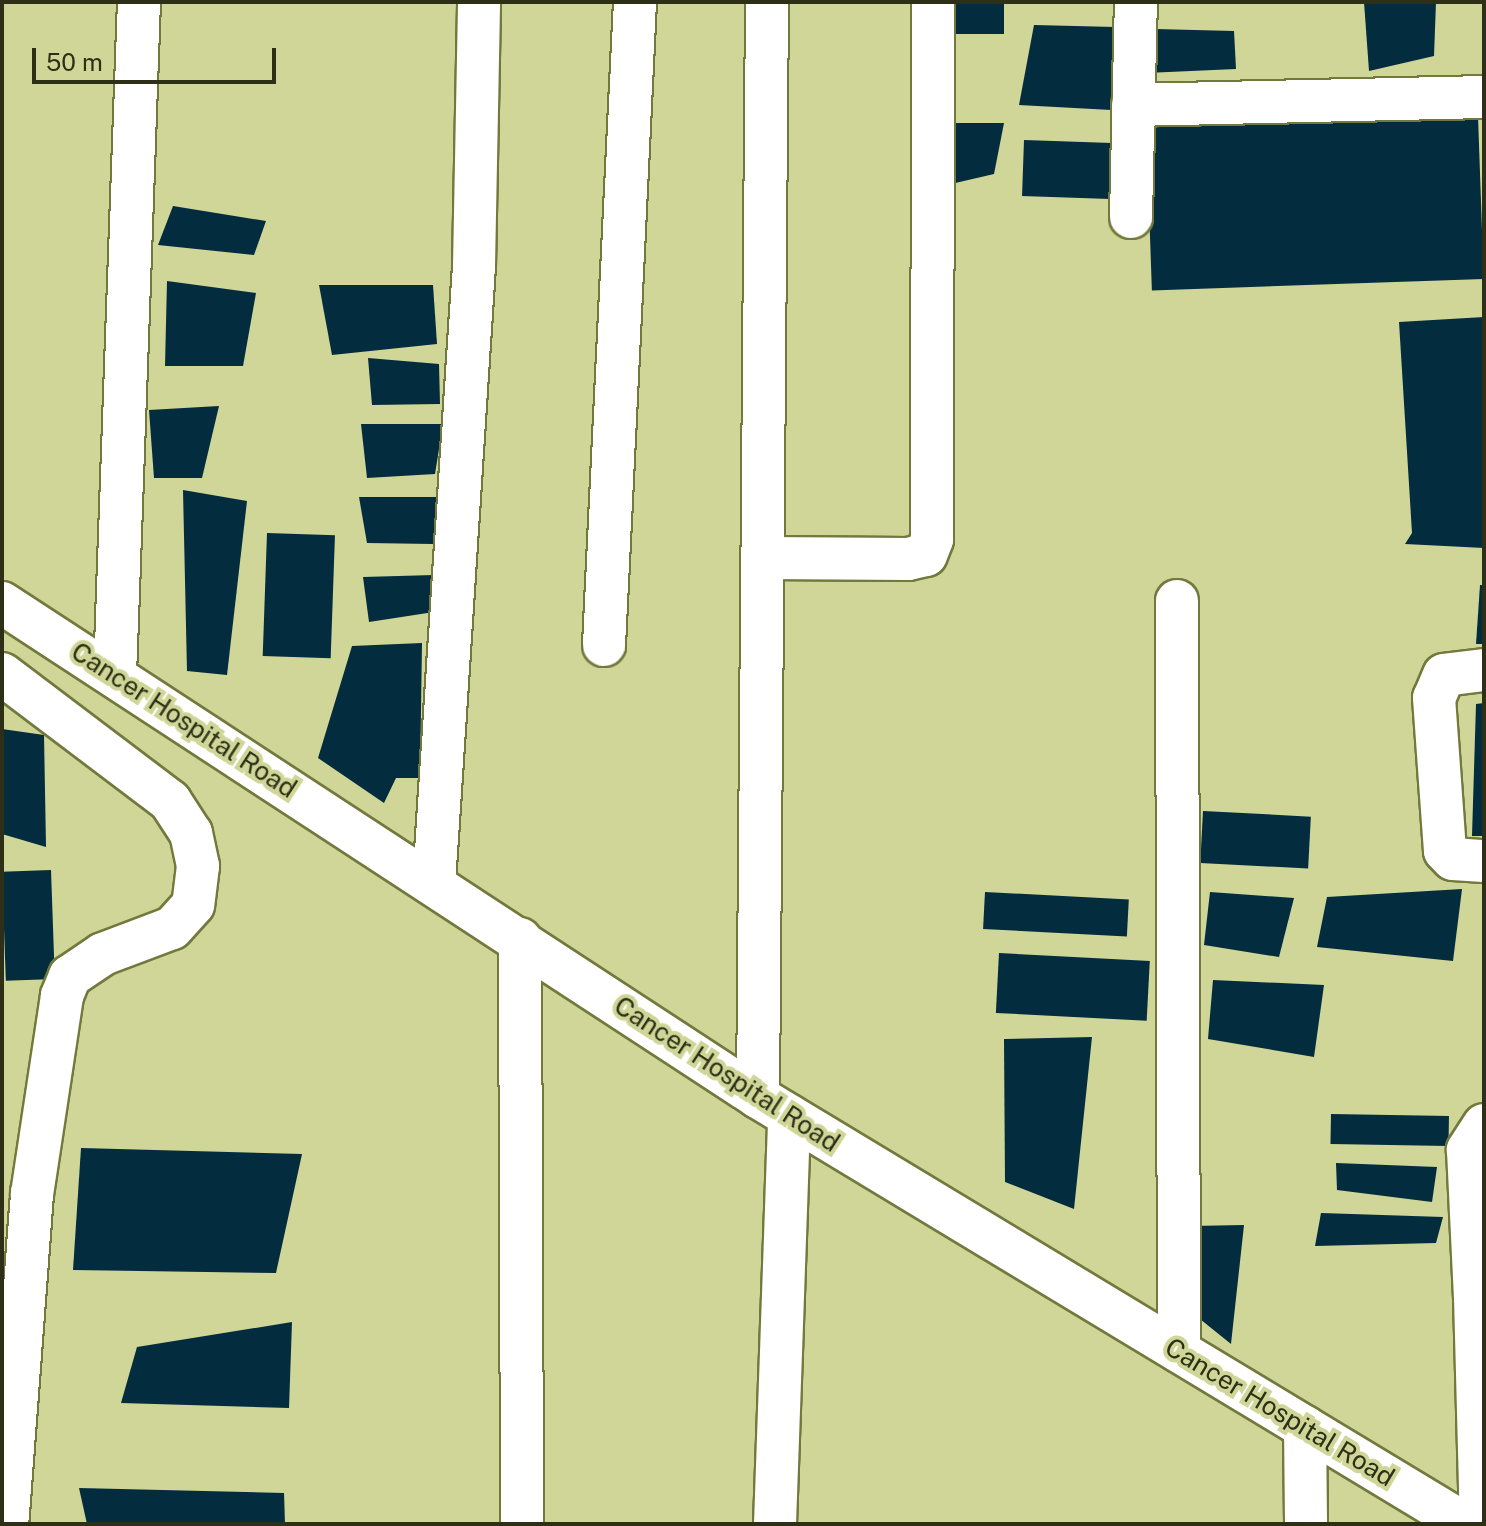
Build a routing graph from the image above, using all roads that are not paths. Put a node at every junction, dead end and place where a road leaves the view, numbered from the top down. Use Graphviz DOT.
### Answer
graph roads {
  1 [pos="139,2"];
  2 [pos="479,2"];
  3 [pos="635,2"];
  4 [pos="767,2"];
  5 [pos="933,2"];
  6 [pos="1136,2"];
  7 [pos="1484,97"];
  8 [pos="1133,105"];
  9 [pos="1131,217"];
  10 [pos="765,558"];
  11 [pos="1177,601"];
  12 [pos="2,603"];
  13 [pos="604,645"];
  14 [pos="1484,670"];
  15 [pos="2,674"];
  16 [pos="115,675"];
  17 [pos="1484,861"];
  18 [pos="434,883"];
  19 [pos="520,939"];
  20 [pos="774,1106"];
  21 [pos="1484,1125"];
  22 [pos="1480,1297"];
  23 [pos="1179,1351"];
  24 [pos="1305,1427"];
  25 [pos="7,1524"];
  26 [pos="522,1524"];
  27 [pos="775,1524"];
  28 [pos="1306,1524"];
  29 [pos="1465,1524"];
  30 [pos="1481,1524"];
  1 -- 16 [label="street"];
  2 -- 18 [label="street"];
  3 -- 13 [label="street"];
  4 -- 10 [label="street"];
  5 -- 10 [label="street"];
  6 -- 8 [label="street"];
  7 -- 8 [label="street"];
  8 -- 9 [label="street"];
  10 -- 20 [label="street"];
  11 -- 23 [label="street"];
  12 -- 16 [label="street, Cancer Hospital Road"];
  14 -- 17 [label="street"];
  15 -- 25 [label="street"];
  16 -- 18 [label="street, Cancer Hospital Road"];
  18 -- 19 [label="street, Cancer Hospital Road"];
  19 -- 20 [label="street, Cancer Hospital Road"];
  19 -- 26 [label="street"];
  20 -- 23 [label="street, Cancer Hospital Road"];
  20 -- 27 [label="street"];
  21 -- 22 [label="street"];
  22 -- 30 [label="street"];
  23 -- 24 [label="street, Cancer Hospital Road"];
  24 -- 28 [label="street"];
  24 -- 29 [label="street, Cancer Hospital Road"];
}
